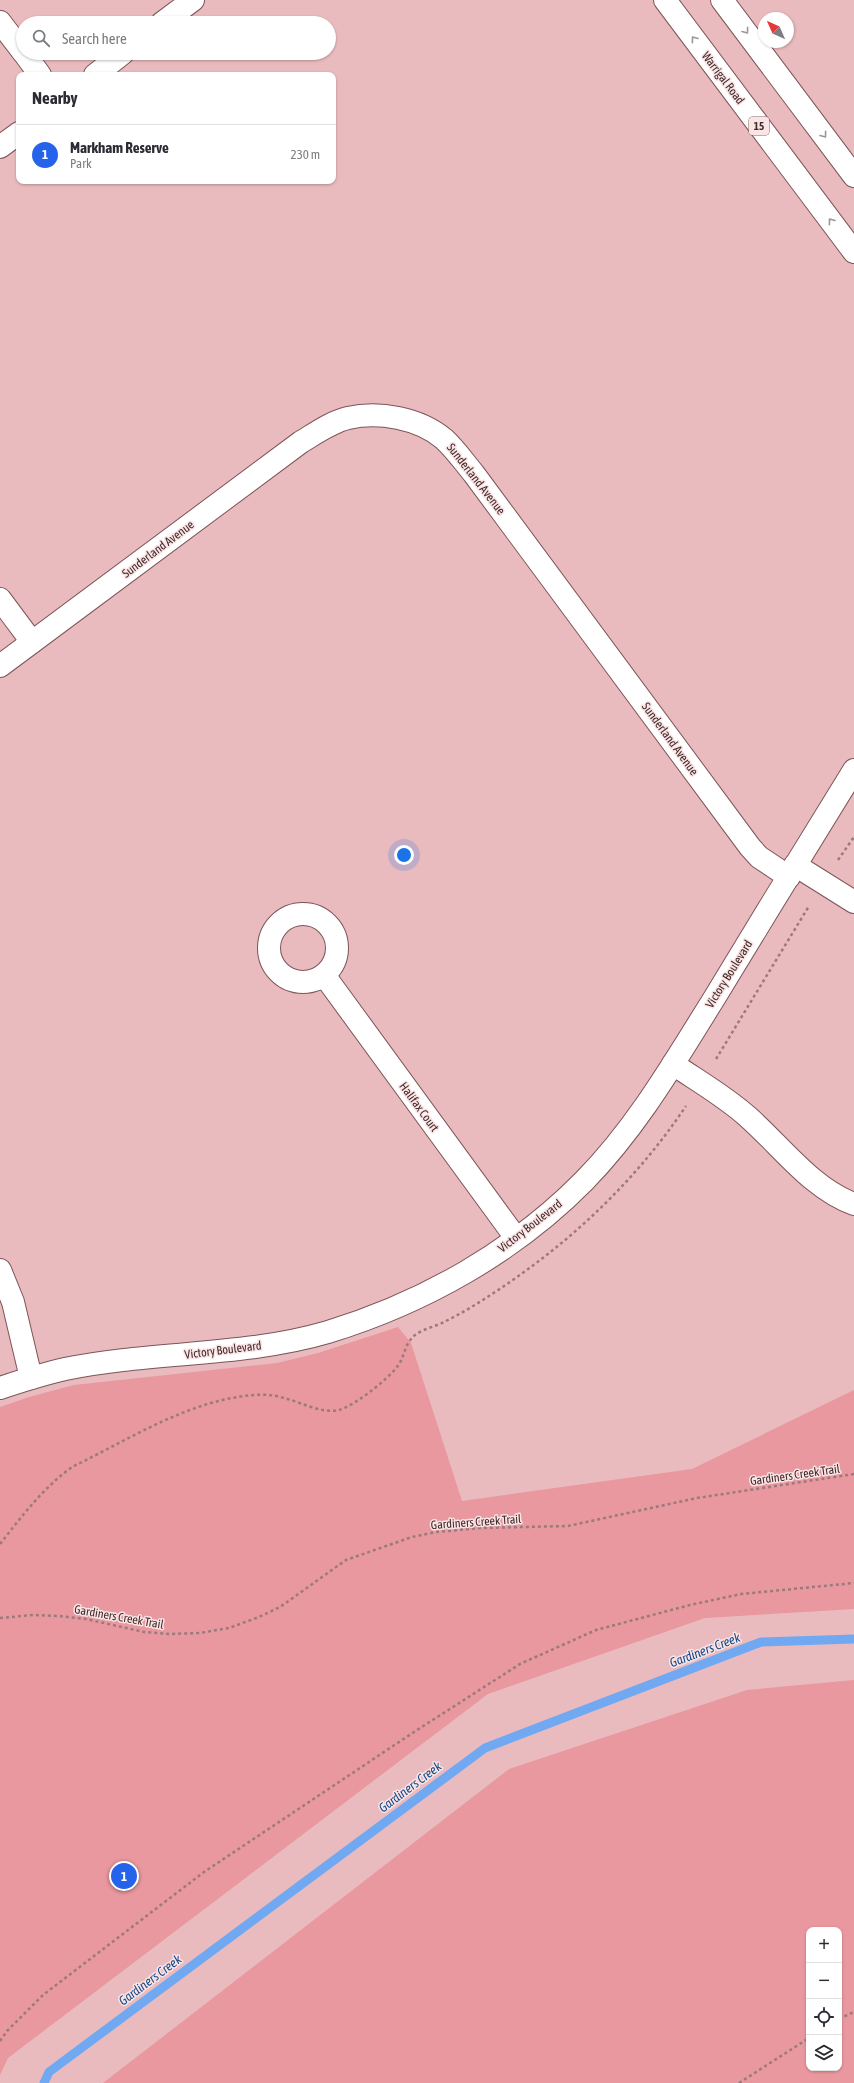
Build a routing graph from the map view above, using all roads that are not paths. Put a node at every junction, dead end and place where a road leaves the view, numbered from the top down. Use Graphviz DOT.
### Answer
graph roads {
  1 [pos="192,0"];
  2 [pos="665,0"];
  3 [pos="722,0"];
  4 [pos="171,16"];
  5 [pos="0,22"];
  6 [pos="16,44"];
  7 [pos="28,60"];
  8 [pos="114,60"];
  9 [pos="38,72"];
  10 [pos="98,72"];
  11 [pos="16,135"];
  12 [pos="0,147"];
  13 [pos="854,176"];
  14 [pos="854,252"];
  15 [pos="0,599"];
  16 [pos="32,642"];
  17 [pos="0,666"];
  18 [pos="854,770"];
  19 [pos="792,871"];
  20 [pos="854,902"];
  21 [pos="324,975"];
  22 [pos="673,1064"];
  23 [pos="854,1204"];
  24 [pos="516,1238"];
  25 [pos="0,1270"];
  26 [pos="31,1378"];
  27 [pos="0,1388"];
  1 -- 4 [label="main road"];
  14 -- 2 [label="main road, Warrigal Road / 15, one-way"];
  3 -- 13 [label="main road, one-way"];
  5 -- 6 [label="main road"];
  7 -- 9 [label="main road"];
  8 -- 10 [label="main road"];
  11 -- 12 [label="main road"];
  15 -- 16 [label="main road"];
  16 -- 17 [label="main road, Sunderland Avenue"];
  16 -- 19 [label="main road, Sunderland Avenue"];
  18 -- 19 [label="main road, Victory Boulevard"];
  19 -- 20 [label="main road, Sunderland Avenue"];
  19 -- 22 [label="main road, Victory Boulevard"];
  21 -- 24 [label="main road, Halifax Court"];
  22 -- 23 [label="main road"];
  22 -- 24 [label="main road, Victory Boulevard"];
  24 -- 26 [label="main road, Victory Boulevard"];
  25 -- 26 [label="main road"];
  26 -- 27 [label="main road, Victory Boulevard"];
}
